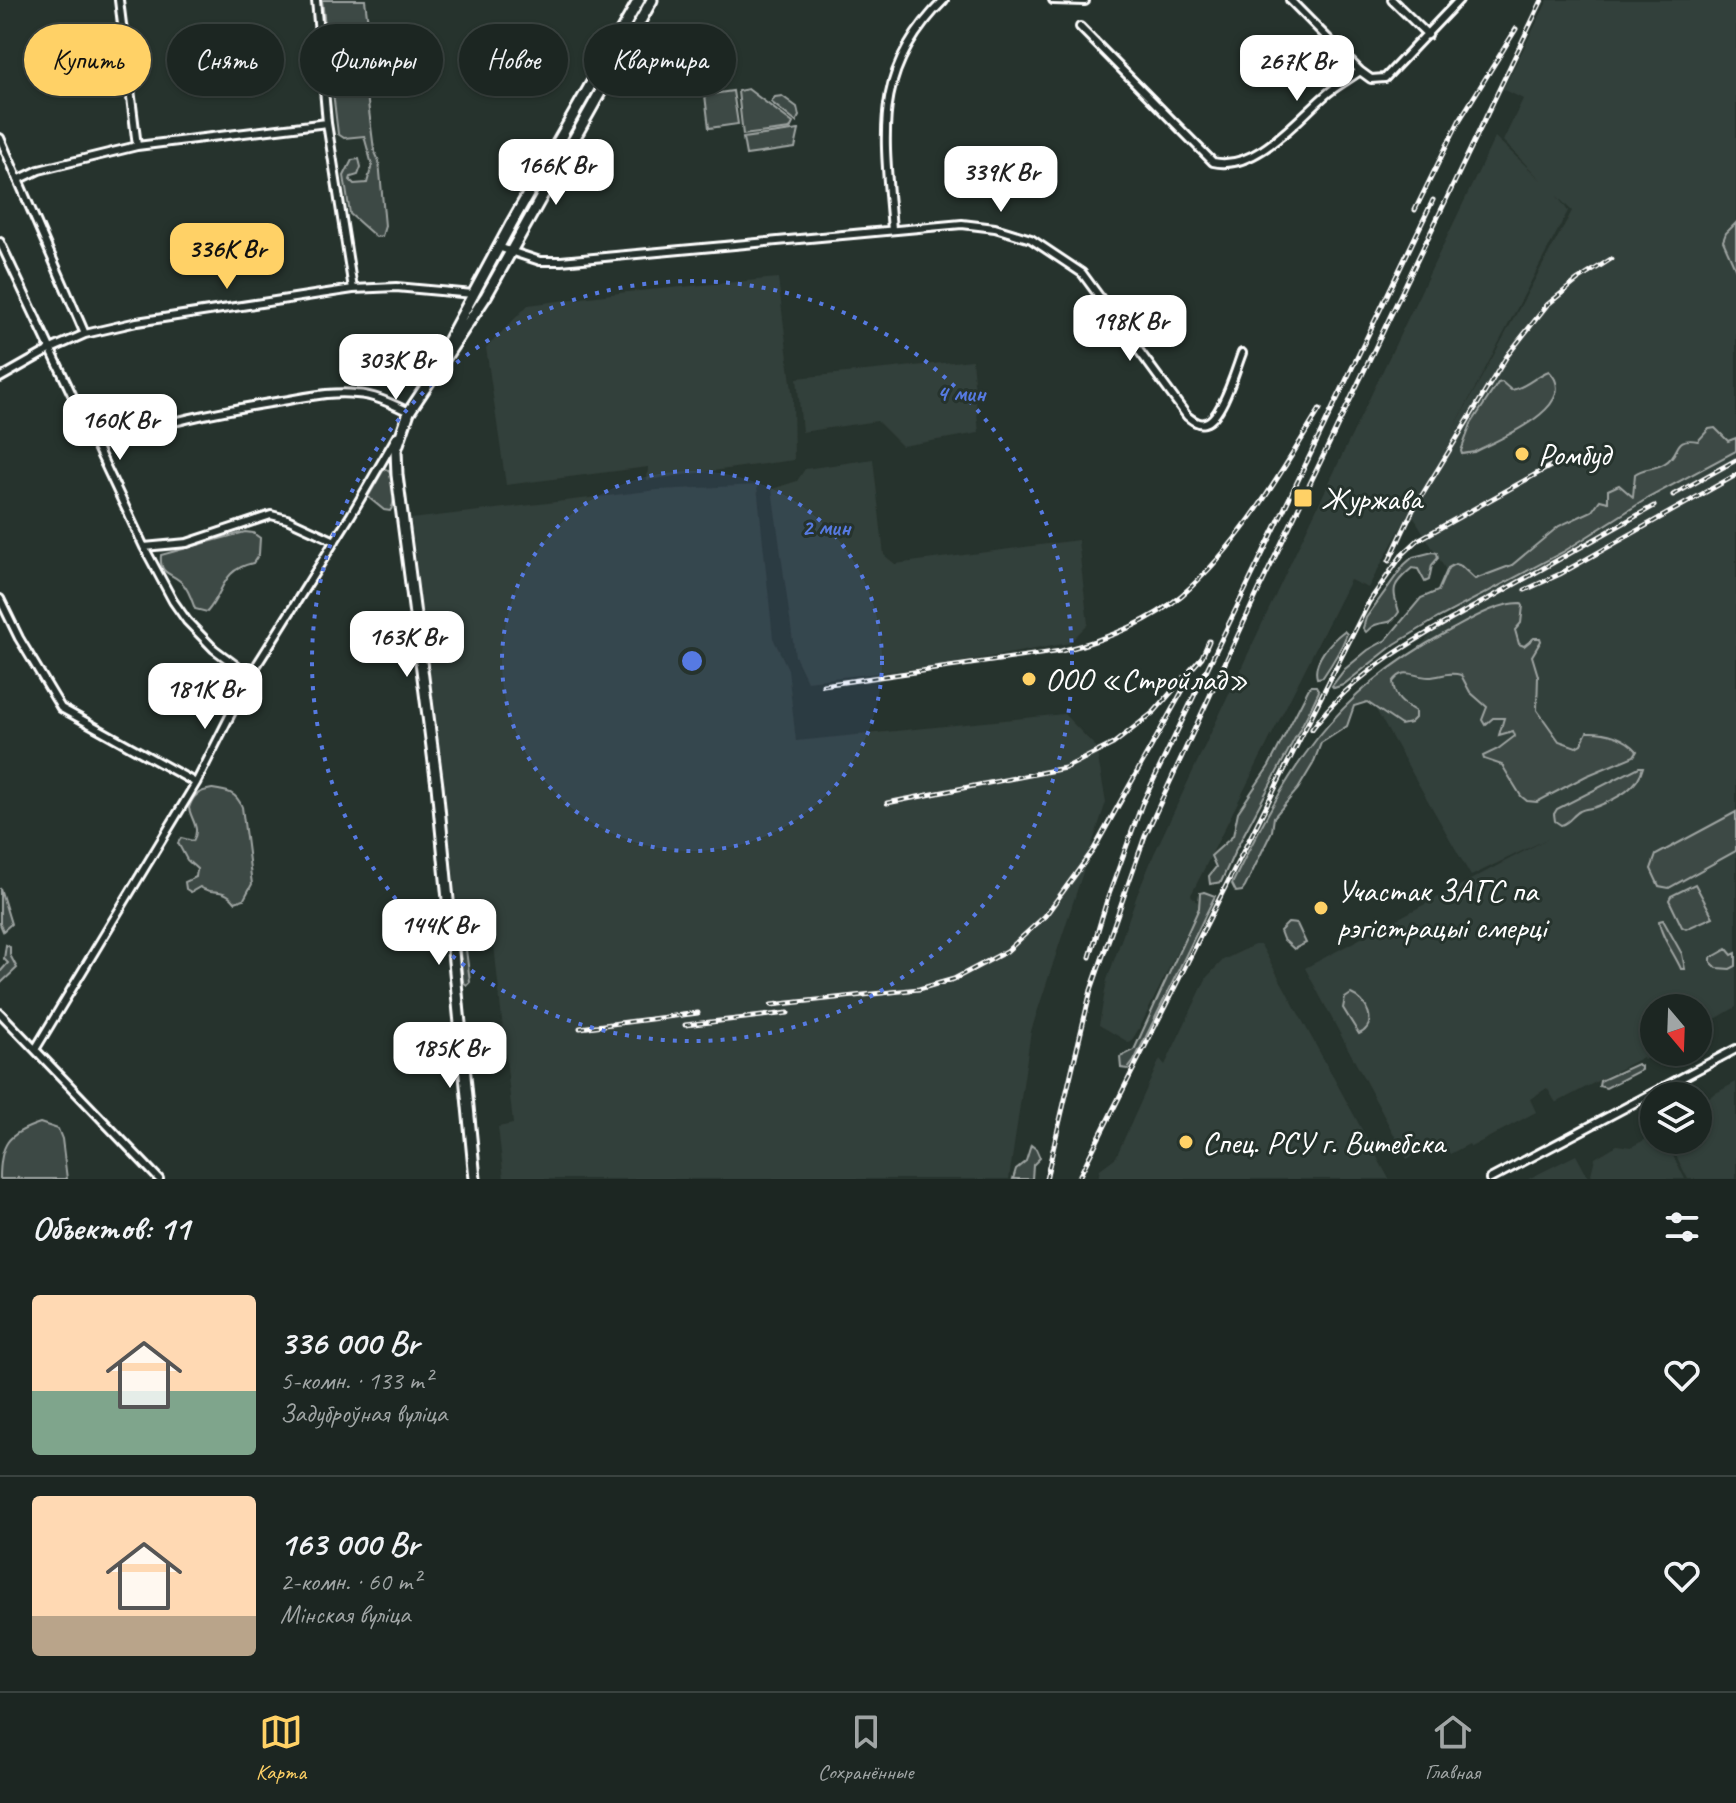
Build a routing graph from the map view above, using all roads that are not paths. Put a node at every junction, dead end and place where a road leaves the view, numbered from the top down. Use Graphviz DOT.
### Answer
graph roads {
  1 [pos="119,0"];
  2 [pos="316,0"];
  3 [pos="639,0"];
  4 [pos="652,0"];
  5 [pos="944,0"];
  6 [pos="1053,0"];
  7 [pos="1290,0"];
  8 [pos="1392,0"];
  9 [pos="1459,0"];
  10 [pos="1085,1"];
  11 [pos="1080,27"];
  12 [pos="1428,35"];
  13 [pos="1360,71"];
  14 [pos="327,123"];
  15 [pos="0,138"];
  16 [pos="137,146"];
  17 [pos="18,180"];
  18 [pos="892,230"];
  19 [pos="0,242"];
  20 [pos="498,247"];
  21 [pos="511,252"];
  22 [pos="353,289"];
  23 [pos="473,294"];
  24 [pos="486,296"];
  25 [pos="85,334"];
  26 [pos="51,349"];
  27 [pos="1242,353"];
  28 [pos="0,378"];
  29 [pos="423,390"];
  30 [pos="409,412"];
  31 [pos="401,430"];
  32 [pos="96,446"];
  33 [pos="335,541"];
  34 [pos="144,547"];
  35 [pos="0,599"];
  36 [pos="250,676"];
  37 [pos="196,783"];
  38 [pos="0,1013"];
  39 [pos="36,1048"];
  40 [pos="1736,1049"];
  41 [pos="159,1179"];
  42 [pos="475,1179"];
  43 [pos="1490,1179"];
  1 -- 16 [label="street"];
  2 -- 14 [label="street"];
  3 -- 20 [label="main road"];
  4 -- 21 [label="main road"];
  5 -- 18 [label="street"];
  6 -- 10 [label="street"];
  7 -- 13 [label="street"];
  8 -- 12 [label="street"];
  9 -- 12 [label="street"];
  11 -- 13 [label="street"];
  12 -- 13 [label="street"];
  14 -- 16 [label="street"];
  14 -- 22 [label="street"];
  15 -- 17 [label="street"];
  16 -- 17 [label="street"];
  17 -- 25 [label="street"];
  18 -- 21 [label="street"];
  18 -- 27 [label="street"];
  19 -- 26 [label="street"];
  20 -- 21 [label="street"];
  20 -- 23 [label="main road"];
  21 -- 24 [label="main road"];
  22 -- 23 [label="street"];
  22 -- 25 [label="street"];
  23 -- 24 [label="main road"];
  23 -- 29 [label="main road"];
  24 -- 29 [label="main road"];
  25 -- 26 [label="street"];
  26 -- 28 [label="street"];
  26 -- 32 [label="street"];
  29 -- 30 [label="main road"];
  30 -- 31 [label="main road"];
  30 -- 32 [label="street"];
  31 -- 33 [label="street"];
  31 -- 42 [label="main road"];
  32 -- 34 [label="street"];
  33 -- 34 [label="street"];
  33 -- 36 [label="street"];
  34 -- 36 [label="street"];
  35 -- 37 [label="street"];
  36 -- 37 [label="street"];
  37 -- 39 [label="street"];
  38 -- 39 [label="street"];
  39 -- 41 [label="street"];
  40 -- 43 [label="street"];
}
